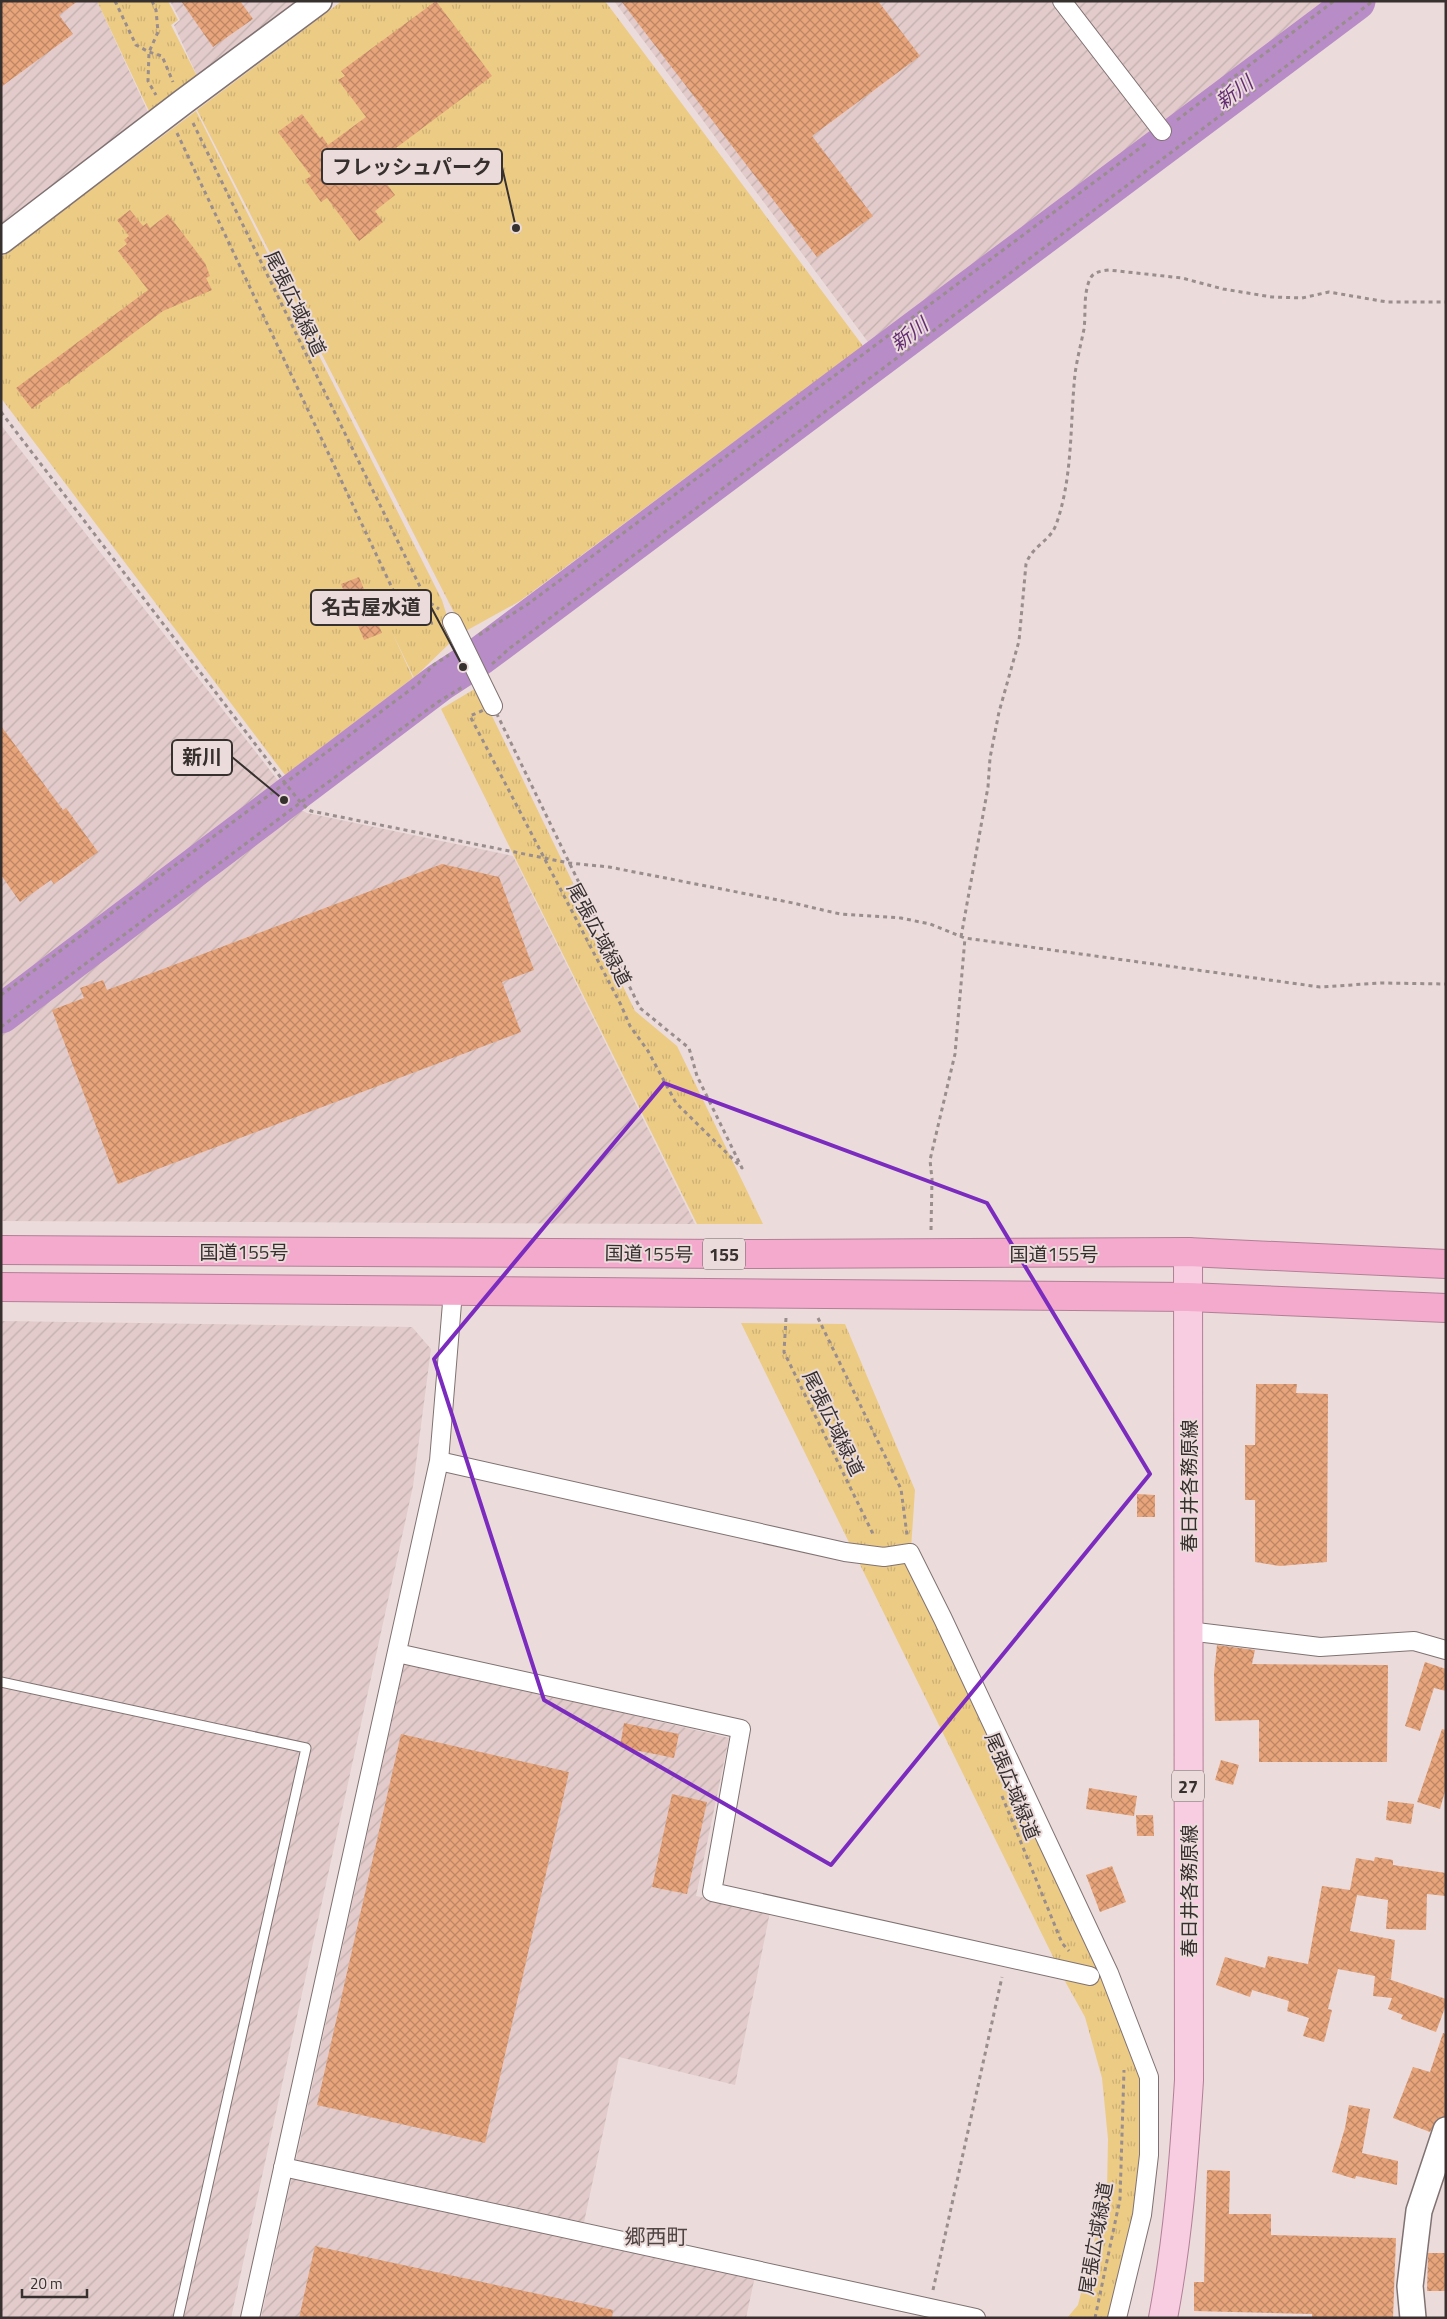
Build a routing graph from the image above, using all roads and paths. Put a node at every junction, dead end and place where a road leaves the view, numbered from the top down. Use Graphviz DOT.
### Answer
graph roads {
  1 [pos="115,1"];
  2 [pos="152,1"];
  3 [pos="319,1"];
  4 [pos="1062,1"];
  5 [pos="1334,1"];
  6 [pos="1373,1"];
  7 [pos="149,52"];
  8 [pos="175,108"];
  9 [pos="1162,131"];
  10 [pos="1,241"];
  11 [pos="1446,302"];
  12 [pos="1,412"];
  13 [pos="452,622"];
  14 [pos="465,647"];
  15 [pos="478,674"];
  16 [pos="493,706"];
  17 [pos="285,783"];
  18 [pos="301,804"];
  19 [pos="544,858"];
  20 [pos="569,863"];
  21 [pos="960,937"];
  22 [pos="965,938"];
  23 [pos="1446,984"];
  24 [pos="1,995"];
  25 [pos="1,1027"];
  26 [pos="931,1233"];
  27 [pos="1,1250"];
  28 [pos="1188,1252"];
  29 [pos="1446,1264"];
  30 [pos="1,1287"];
  31 [pos="453,1291"];
  32 [pos="1188,1297"];
  33 [pos="1446,1308"];
  34 [pos="814,1311"];
  35 [pos="786,1313"];
  36 [pos="439,1460"];
  37 [pos="910,1553"];
  38 [pos="884,1557"];
  39 [pos="1188,1631"];
  40 [pos="1446,1650"];
  41 [pos="396,1653"];
  42 [pos="1,1682"];
  43 [pos="999,1789"];
  44 [pos="1006,1957"];
  45 [pos="1090,1976"];
  46 [pos="1124,2062"];
  47 [pos="1446,2130"];
  48 [pos="283,2167"];
  49 [pos="929,2308"];
  50 [pos="178,2318"];
  51 [pos="250,2318"];
  52 [pos="976,2318"];
  53 [pos="1095,2318"];
  54 [pos="1117,2318"];
  55 [pos="1163,2318"];
  56 [pos="1413,2318"];
  1 -- 7 [label="path, 尾張広域緑道"];
  2 -- 7 [label="path"];
  3 -- 8 [label="street"];
  4 -- 9 [label="street"];
  5 -- 9 [label="path"];
  6 -- 15 [label="path"];
  7 -- 8 [label="path"];
  7 -- 8 [label="path, 尾張広域緑道"];
  8 -- 10 [label="street"];
  8 -- 13 [label="path, 尾張広域緑道"];
  8 -- 13 [label="path"];
  9 -- 14 [label="path"];
  11 -- 21 [label="path"];
  12 -- 17 [label="path"];
  13 -- 14 [label="street"];
  14 -- 15 [label="street"];
  14 -- 17 [label="path"];
  15 -- 16 [label="street"];
  15 -- 18 [label="path"];
  16 -- 19 [label="path, 尾張広域緑道"];
  16 -- 20 [label="path"];
  17 -- 18 [label="path"];
  17 -- 24 [label="path"];
  18 -- 19 [label="path"];
  18 -- 25 [label="path"];
  19 -- 20 [label="path"];
  19 -- 20 [label="path, 尾張広域緑道"];
  20 -- 21 [label="path"];
  21 -- 22 [label="path"];
  22 -- 23 [label="path"];
  22 -- 26 [label="path"];
  27 -- 28 [label="highway, 国道155号 / 155"];
  28 -- 29 [label="highway, 国道155号 / 155"];
  28 -- 32 [label="main road, 春日井各務原線 / 27"];
  30 -- 31 [label="highway, 国道155号 / 155"];
  31 -- 32 [label="highway, 国道155号 / 155"];
  31 -- 36 [label="street"];
  32 -- 33 [label="highway, 国道155号 / 155"];
  32 -- 39 [label="main road, 春日井各務原線 / 27"];
  34 -- 37 [label="path"];
  35 -- 38 [label="path, 尾張広域緑道"];
  36 -- 38 [label="street"];
  36 -- 41 [label="street"];
  37 -- 38 [label="street"];
  37 -- 54 [label="street"];
  39 -- 40 [label="street"];
  39 -- 55 [label="main road, 春日井各務原線 / 27"];
  41 -- 44 [label="street"];
  41 -- 48 [label="street"];
  42 -- 50 [label="lane"];
  43 -- 45 [label="path, 尾張広域緑道"];
  44 -- 45 [label="street"];
  44 -- 49 [label="path"];
  46 -- 53 [label="path, 尾張広域緑道"];
  47 -- 56 [label="street"];
  48 -- 49 [label="street"];
  48 -- 51 [label="street"];
  49 -- 52 [label="street"];
}
